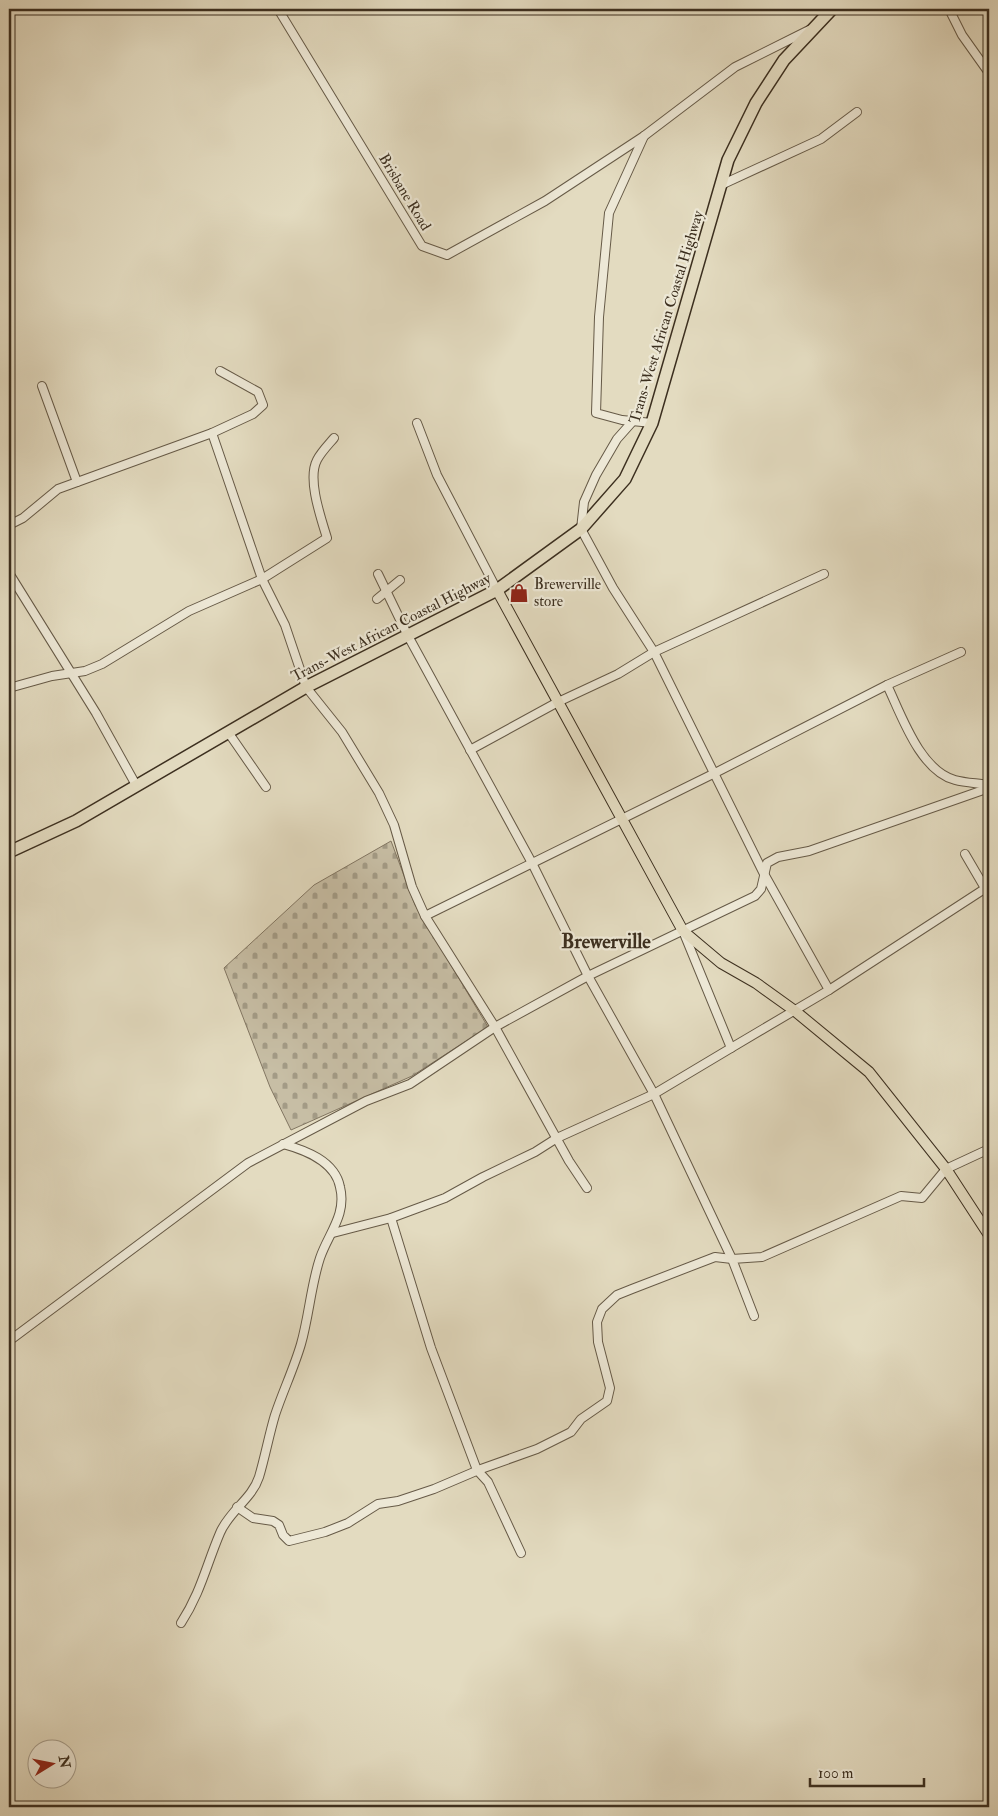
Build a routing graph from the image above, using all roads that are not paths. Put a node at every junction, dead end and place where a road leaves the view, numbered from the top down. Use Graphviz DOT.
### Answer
graph roads {
  1 [pos="278,9"];
  2 [pos="832,9"];
  3 [pos="949,9"];
  4 [pos="813,28"];
  5 [pos="989,73"];
  6 [pos="857,112"];
  7 [pos="644,136"];
  8 [pos="722,185"];
  9 [pos="220,371"];
  10 [pos="42,386"];
  11 [pos="633,421"];
  12 [pos="417,422"];
  13 [pos="652,423"];
  14 [pos="212,433"];
  15 [pos="334,438"];
  16 [pos="77,482"];
  17 [pos="9,525"];
  18 [pos="581,529"];
  19 [pos="9,573"];
  20 [pos="378,574"];
  21 [pos="824,574"];
  22 [pos="262,579"];
  23 [pos="400,580"];
  24 [pos="386,589"];
  25 [pos="497,590"];
  26 [pos="377,599"];
  27 [pos="407,634"];
  28 [pos="654,652"];
  29 [pos="961,652"];
  30 [pos="71,673"];
  31 [pos="887,685"];
  32 [pos="306,687"];
  33 [pos="9,688"];
  34 [pos="558,702"];
  35 [pos="228,732"];
  36 [pos="470,750"];
  37 [pos="715,773"];
  38 [pos="136,785"];
  39 [pos="989,786"];
  40 [pos="266,787"];
  41 [pos="622,818"];
  42 [pos="9,852"];
  43 [pos="965,854"];
  44 [pos="532,863"];
  45 [pos="764,872"];
  46 [pos="988,890"];
  47 [pos="425,916"];
  48 [pos="683,931"];
  49 [pos="588,976"];
  50 [pos="829,990"];
  51 [pos="794,1011"];
  52 [pos="495,1027"];
  53 [pos="732,1048"];
  54 [pos="654,1094"];
  55 [pos="557,1138"];
  56 [pos="283,1144"];
  57 [pos="989,1149"];
  58 [pos="946,1169"];
  59 [pos="587,1188"];
  60 [pos="391,1218"];
  61 [pos="333,1233"];
  62 [pos="989,1235"];
  63 [pos="732,1258"];
  64 [pos="754,1316"];
  65 [pos="9,1341"];
  66 [pos="477,1470"];
  67 [pos="237,1507"];
  68 [pos="521,1553"];
  69 [pos="182,1623"];
  1 -- 7 [label="street, Brisbane Road"];
  2 -- 4 [label="highway, Trans-West African Coastal Highway"];
  3 -- 5 [label="street"];
  4 -- 7 [label="street, Brisbane Road"];
  4 -- 8 [label="highway, Trans-West African Coastal Highway"];
  6 -- 8 [label="street"];
  7 -- 11 [label="street"];
  8 -- 13 [label="highway, Trans-West African Coastal Highway"];
  9 -- 14 [label="street"];
  10 -- 16 [label="street"];
  11 -- 13 [label="street"];
  11 -- 18 [label="street"];
  12 -- 25 [label="street"];
  13 -- 18 [label="highway, Trans-West African Coastal Highway"];
  14 -- 16 [label="street"];
  14 -- 22 [label="street"];
  15 -- 22 [label="street"];
  16 -- 17 [label="street"];
  18 -- 25 [label="highway, Trans-West African Coastal Highway"];
  18 -- 28 [label="street"];
  19 -- 30 [label="street"];
  20 -- 24 [label="street"];
  21 -- 28 [label="street"];
  22 -- 30 [label="street"];
  22 -- 32 [label="street"];
  23 -- 24 [label="street"];
  24 -- 26 [label="street"];
  24 -- 27 [label="street"];
  25 -- 27 [label="highway, Trans-West African Coastal Highway"];
  25 -- 34 [label="main road"];
  27 -- 32 [label="highway, Trans-West African Coastal Highway"];
  27 -- 36 [label="street"];
  28 -- 34 [label="street"];
  28 -- 37 [label="street"];
  29 -- 31 [label="street"];
  30 -- 33 [label="street"];
  30 -- 38 [label="street"];
  31 -- 37 [label="street"];
  31 -- 39 [label="street"];
  32 -- 35 [label="highway, Trans-West African Coastal Highway"];
  32 -- 47 [label="street"];
  34 -- 36 [label="street"];
  34 -- 41 [label="main road"];
  35 -- 38 [label="highway, Trans-West African Coastal Highway"];
  35 -- 40 [label="street"];
  36 -- 44 [label="street"];
  37 -- 41 [label="street"];
  37 -- 45 [label="street"];
  38 -- 42 [label="highway, Trans-West African Coastal Highway"];
  39 -- 45 [label="street"];
  41 -- 44 [label="street"];
  41 -- 48 [label="main road"];
  43 -- 46 [label="street"];
  44 -- 47 [label="street"];
  44 -- 49 [label="street"];
  45 -- 48 [label="street"];
  45 -- 50 [label="street"];
  46 -- 50 [label="street"];
  47 -- 52 [label="street"];
  48 -- 49 [label="street"];
  48 -- 51 [label="main road"];
  48 -- 53 [label="street"];
  49 -- 52 [label="street"];
  49 -- 54 [label="street"];
  50 -- 51 [label="street"];
  51 -- 53 [label="street"];
  51 -- 58 [label="main road"];
  52 -- 55 [label="street"];
  52 -- 56 [label="street"];
  53 -- 54 [label="street"];
  54 -- 55 [label="street"];
  54 -- 63 [label="street"];
  55 -- 59 [label="street"];
  55 -- 60 [label="street"];
  56 -- 61 [label="street"];
  56 -- 65 [label="street"];
  57 -- 58 [label="street"];
  58 -- 62 [label="main road"];
  58 -- 63 [label="street"];
  60 -- 61 [label="street"];
  60 -- 66 [label="street"];
  61 -- 67 [label="street"];
  63 -- 64 [label="street"];
  63 -- 66 [label="street"];
  66 -- 67 [label="street"];
  66 -- 68 [label="street"];
  67 -- 69 [label="street"];
}
